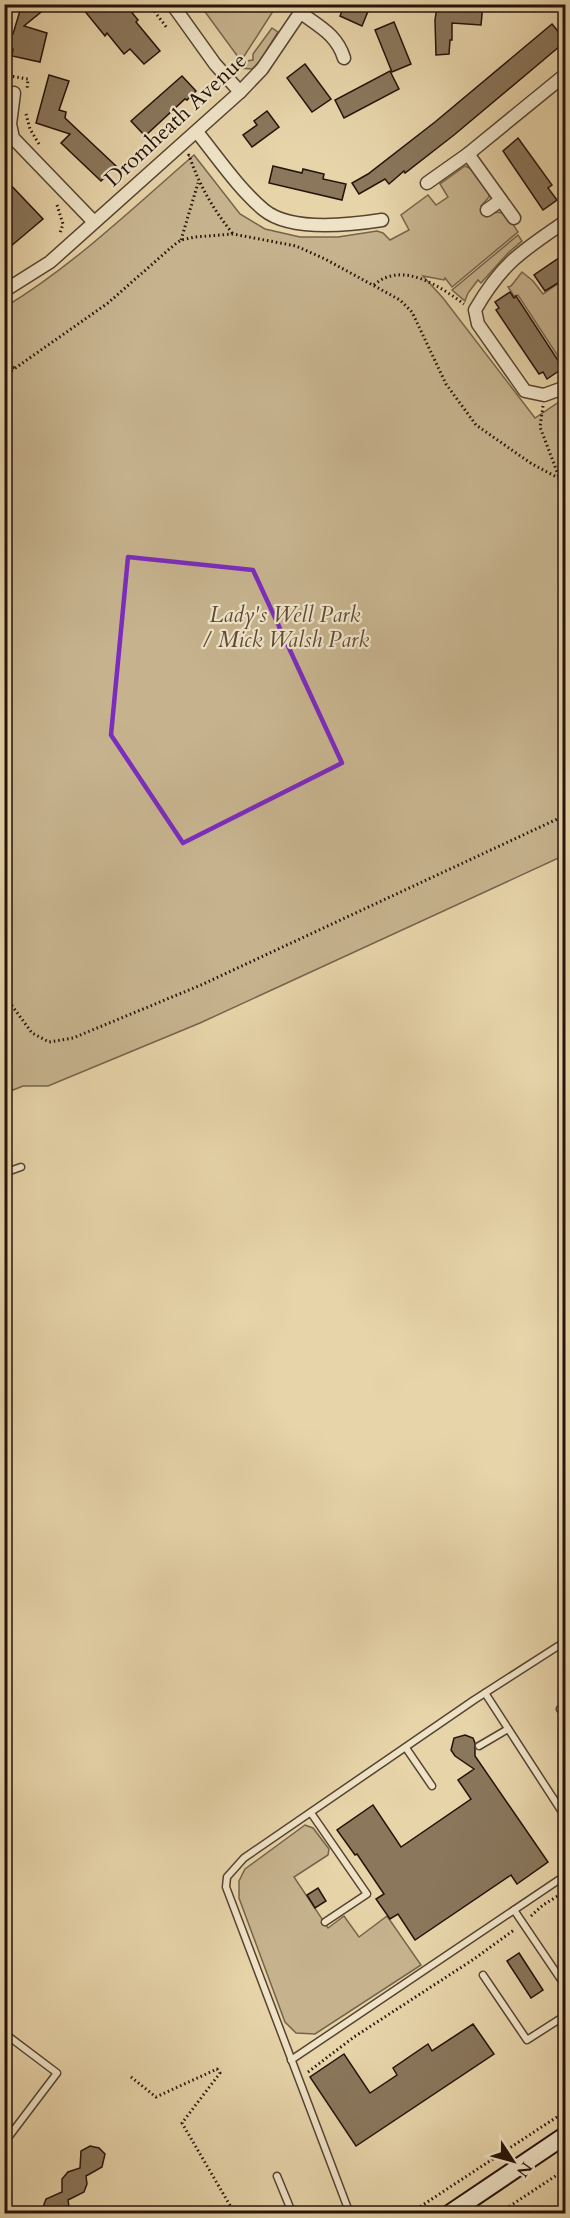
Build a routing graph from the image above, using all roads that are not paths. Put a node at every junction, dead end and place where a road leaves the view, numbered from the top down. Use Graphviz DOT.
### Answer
graph roads {
  1 [pos="172,4"];
  2 [pos="303,8"];
  3 [pos="344,58"];
  4 [pos="566,74"];
  5 [pos="240,92"];
  6 [pos="20,94"];
  7 [pos="197,132"];
  8 [pos="468,154"];
  9 [pos="427,183"];
  10 [pos="501,200"];
  11 [pos="487,210"];
  12 [pos="514,218"];
  13 [pos="382,220"];
  14 [pos="566,221"];
  15 [pos="94,222"];
  16 [pos="4,291"];
  17 [pos="566,387"];
  18 [pos="21,1167"];
  19 [pos="4,1173"];
  20 [pos="566,1641"];
  21 [pos="485,1693"];
  22 [pos="508,1729"];
  23 [pos="479,1746"];
  24 [pos="405,1748"];
  25 [pos="432,1786"];
  26 [pos="310,1813"];
  27 [pos="566,1818"];
  28 [pos="566,1875"];
  29 [pos="514,1910"];
  30 [pos="325,1922"];
  31 [pos="483,1975"];
  32 [pos="566,1987"];
  33 [pos="566,2014"];
  34 [pos="4,2033"];
  35 [pos="291,2060"];
  36 [pos="566,2135"];
  37 [pos="4,2143"];
  38 [pos="278,2176"];
  39 [pos="284,2214"];
  40 [pos="350,2214"];
  41 [pos="449,2214"];
  1 -- 5 [label="street"];
  2 -- 3 [label="street, Dromheath Avenue"];
  2 -- 5 [label="street, Dromheath Avenue"];
  4 -- 8 [label="street"];
  5 -- 7 [label="street, Dromheath Avenue"];
  6 -- 15 [label="street"];
  7 -- 13 [label="street"];
  7 -- 15 [label="street, Dromheath Avenue"];
  8 -- 9 [label="street"];
  8 -- 10 [label="street"];
  10 -- 11 [label="street"];
  10 -- 12 [label="street"];
  14 -- 17 [label="street"];
  15 -- 16 [label="street, Dromheath Avenue"];
  18 -- 19 [label="lane"];
  20 -- 21 [label="lane"];
  21 -- 22 [label="lane"];
  21 -- 24 [label="lane"];
  22 -- 23 [label="lane"];
  22 -- 27 [label="lane"];
  24 -- 25 [label="lane"];
  24 -- 26 [label="lane"];
  26 -- 30 [label="lane"];
  26 -- 35 [label="lane"];
  28 -- 29 [label="lane"];
  29 -- 32 [label="lane"];
  29 -- 35 [label="lane"];
  31 -- 33 [label="lane"];
  34 -- 37 [label="lane"];
  35 -- 40 [label="lane"];
  36 -- 41 [label="main road"];
  38 -- 39 [label="lane"];
}
